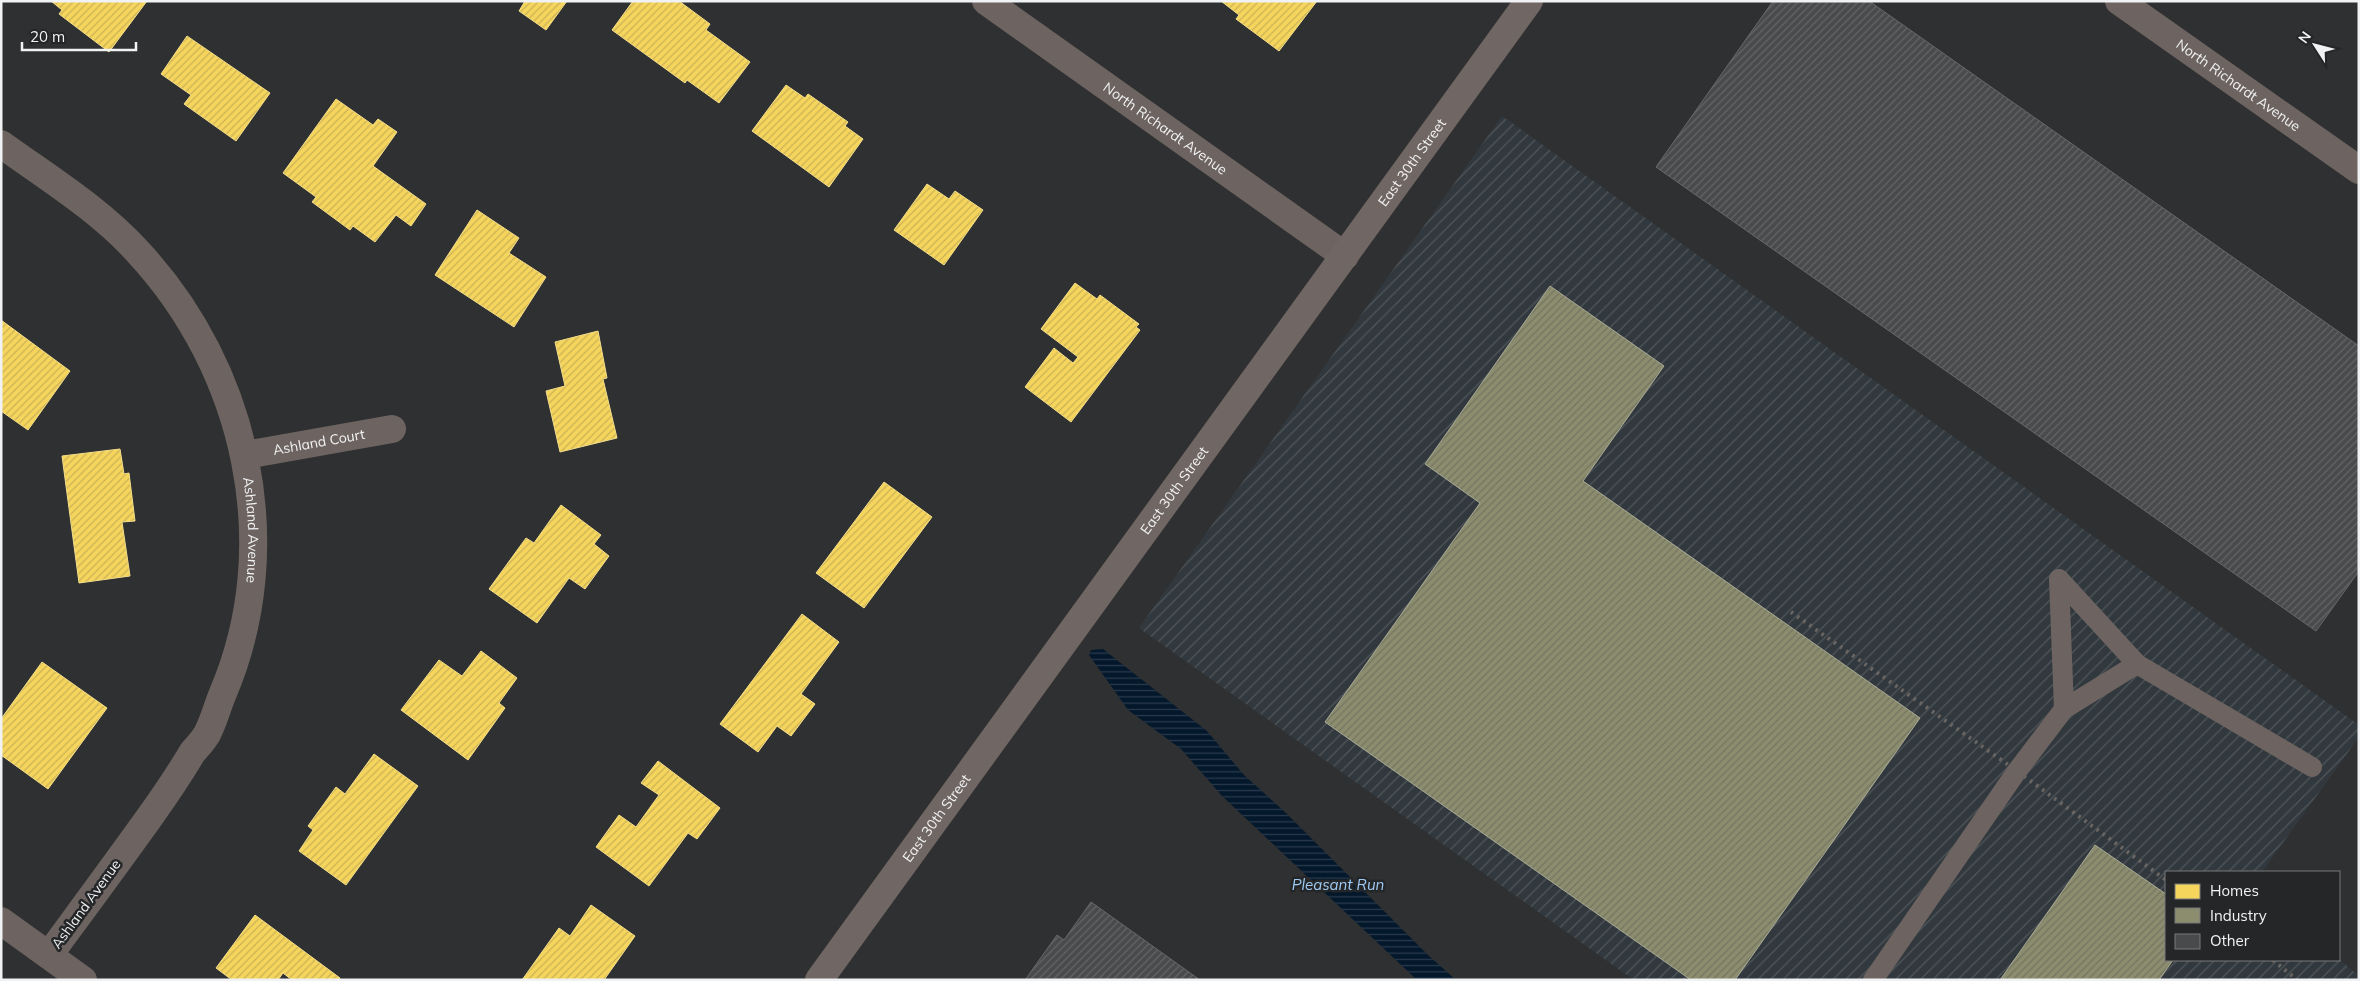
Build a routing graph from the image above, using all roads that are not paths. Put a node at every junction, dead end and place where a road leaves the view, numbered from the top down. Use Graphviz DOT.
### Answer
graph roads {
  1 [pos="986,1"];
  2 [pos="1529,1"];
  3 [pos="2119,1"];
  4 [pos="1,144"];
  5 [pos="2359,170"];
  6 [pos="1345,256"];
  7 [pos="392,428"];
  8 [pos="245,455"];
  9 [pos="2137,664"];
  10 [pos="2064,709"];
  11 [pos="2312,767"];
  12 [pos="1,921"];
  13 [pos="49,955"];
  14 [pos="83,980"];
  15 [pos="819,980"];
  16 [pos="1874,980"];
  1 -- 6 [label="street, North Richardt Avenue"];
  2 -- 6 [label="main road, East 30th Street"];
  3 -- 5 [label="street, North Richardt Avenue"];
  4 -- 8 [label="street, Ashland Avenue"];
  6 -- 15 [label="main road, East 30th Street"];
  7 -- 8 [label="street, Ashland Court"];
  8 -- 13 [label="street, Ashland Avenue"];
  9 -- 10 [label="lane"];
  9 -- 10 [label="lane"];
  9 -- 11 [label="lane"];
  10 -- 16 [label="lane"];
  12 -- 13 [label="street"];
  13 -- 14 [label="street"];
}
